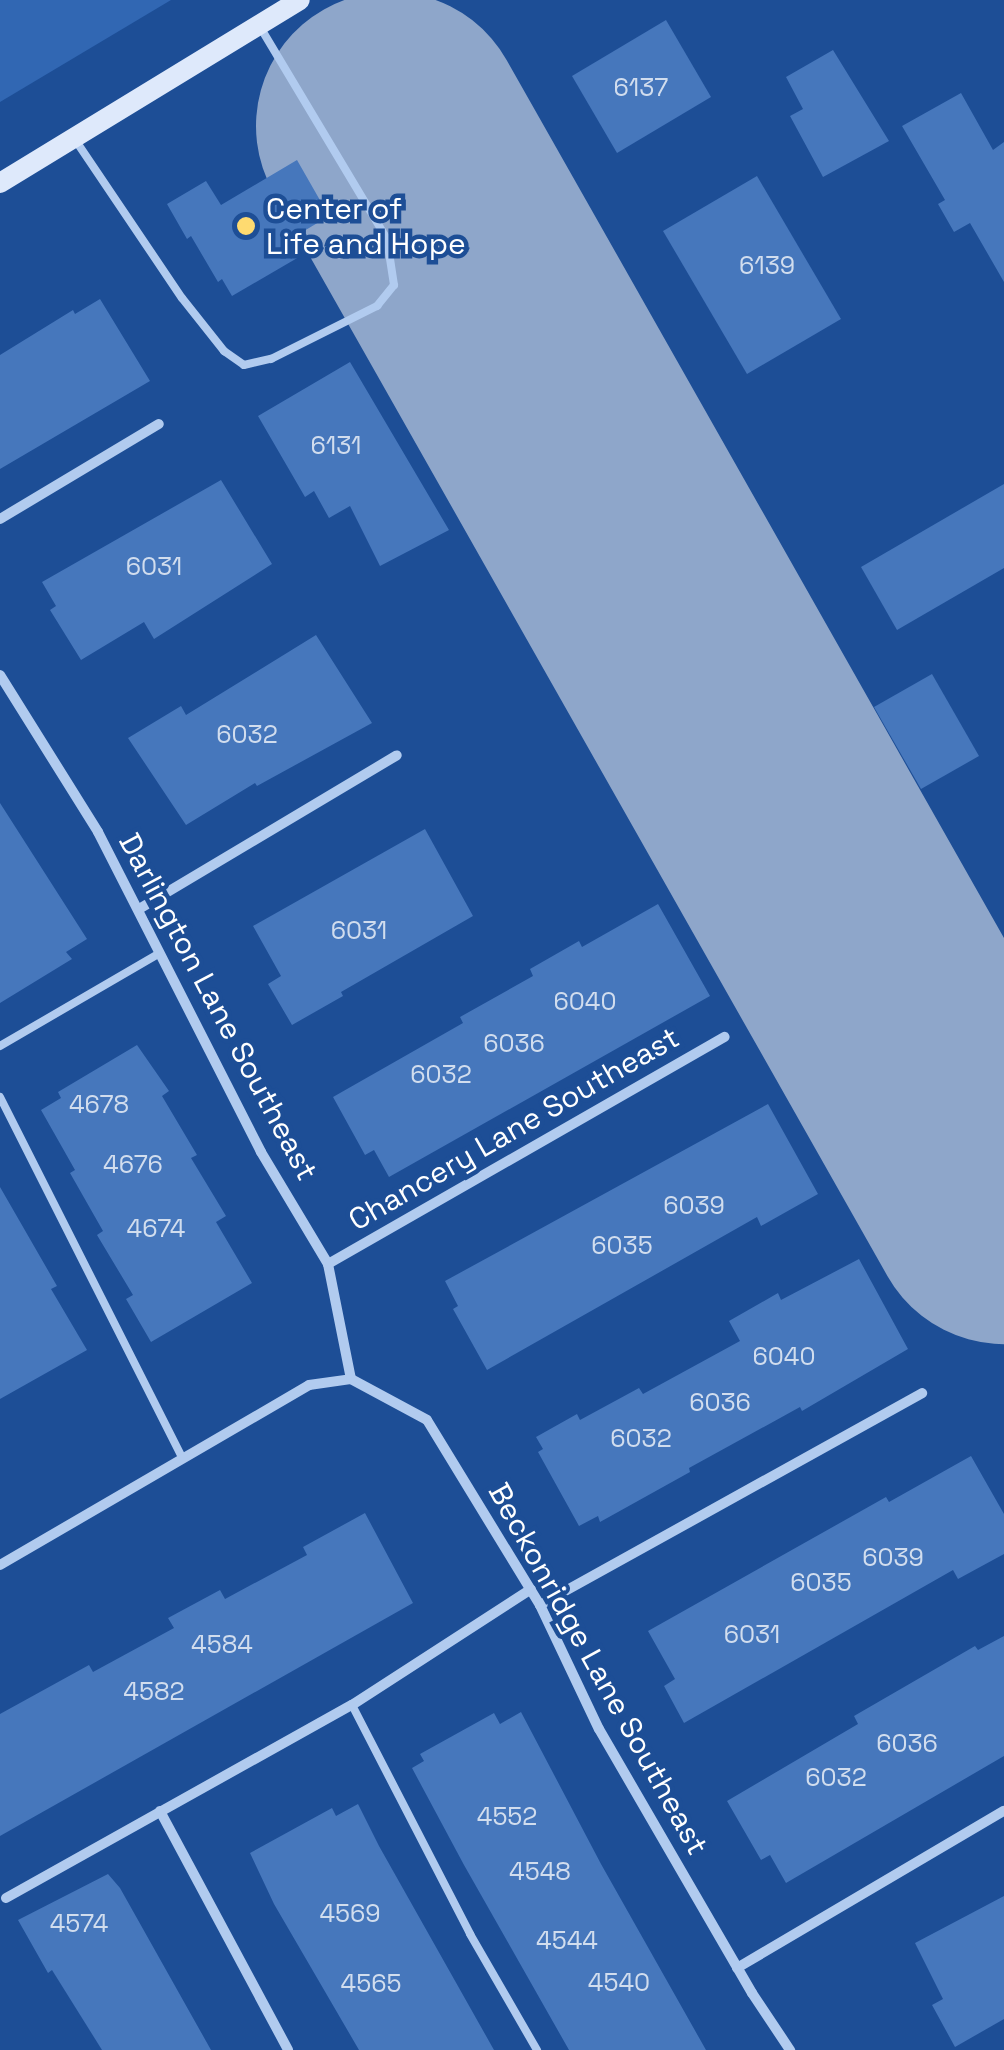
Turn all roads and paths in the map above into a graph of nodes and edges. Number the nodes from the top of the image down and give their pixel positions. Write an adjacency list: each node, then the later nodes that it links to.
1 (300, 0): 2 (main road)
2 (258, 24): 3 (main road); 3 (lane)
3 (73, 138): 4 (main road)
4 (0, 182)
5 (159, 424): 6 (street)
6 (0, 520)
7 (0, 675): 9 (street, Darlington Lane Southeast)
8 (397, 756): 9 (street)
9 (139, 908): 10 (street, Darlington Lane Southeast)
10 (162, 952): 12 (lane); 14 (street, Darlington Lane Southeast)
11 (724, 1037): 14 (street, Chancery Lane Southeast)
12 (0, 1046)
13 (0, 1097): 17 (lane)
14 (328, 1264): 15 (street, Darlington Lane Southeast)
15 (351, 1379): 17 (street); 19 (street, Beckonridge Lane Southeast)
16 (922, 1393): 20 (street)
17 (180, 1456): 18 (street)
18 (0, 1565)
19 (531, 1589): 20 (street, Beckonridge Lane Southeast); 21 (street)
20 (540, 1605): 25 (street, Beckonridge Lane Southeast)
21 (352, 1705): 22 (street); 27 (lane)
22 (160, 1811): 24 (street); 26 (street)
23 (1004, 1811): 25 (street)
24 (6, 1898)
25 (737, 1968): 28 (street, Beckonridge Lane Southeast)
26 (288, 2050)
27 (537, 2050)
28 (790, 2050)

